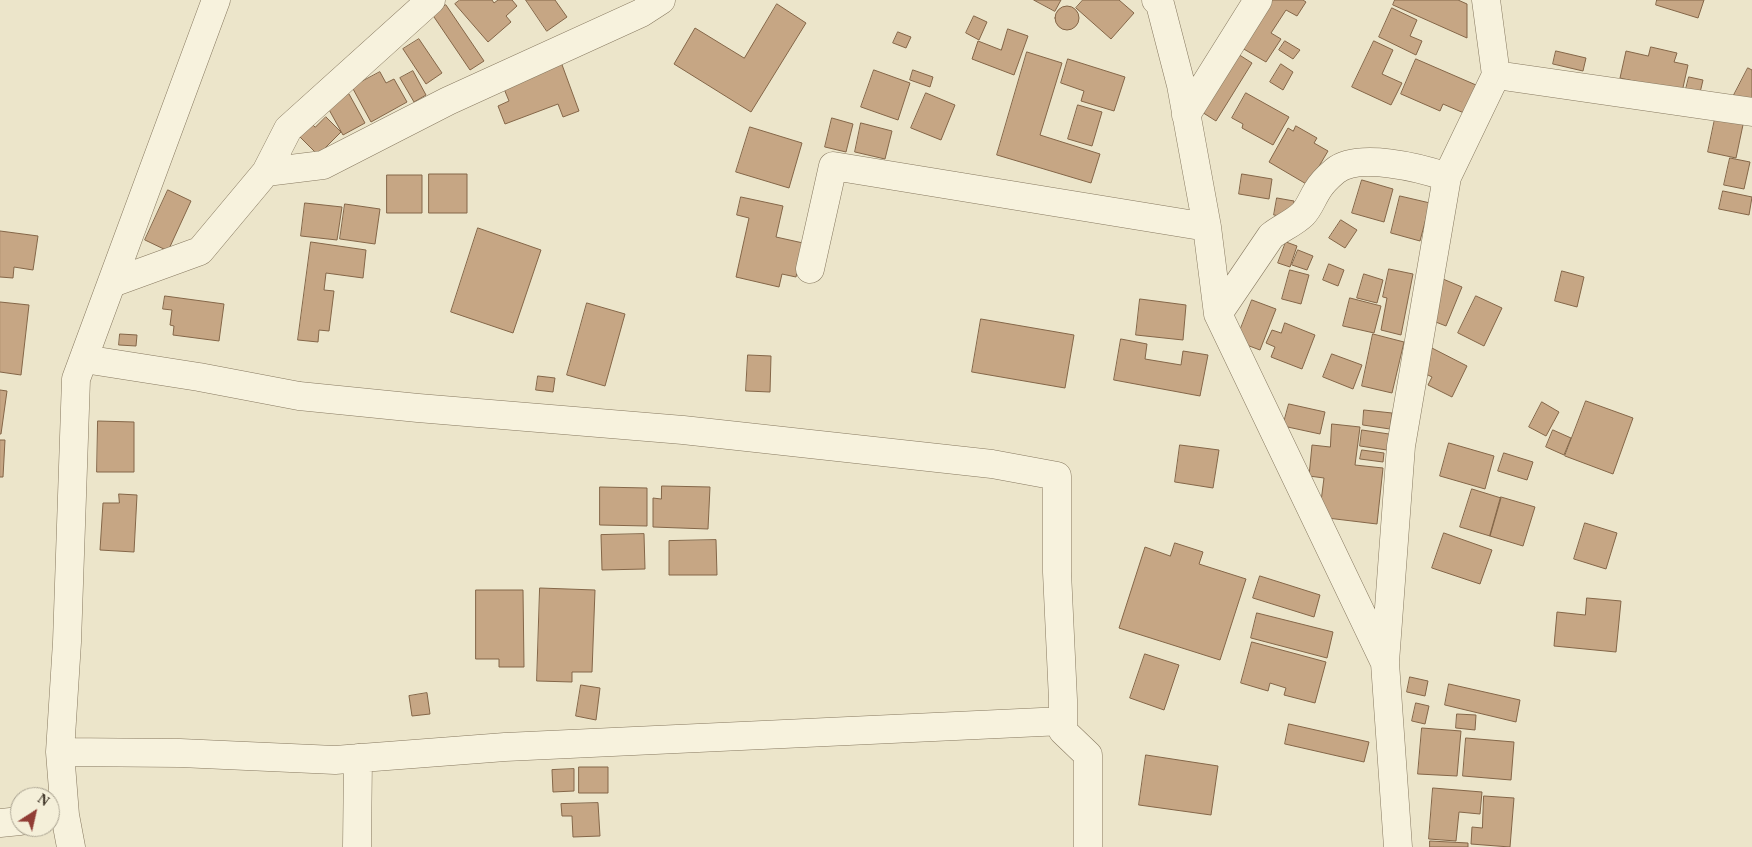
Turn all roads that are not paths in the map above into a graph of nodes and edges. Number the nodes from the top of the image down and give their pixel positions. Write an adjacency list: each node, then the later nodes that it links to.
1 (216, 0): 14 (street)
2 (431, 0): 10 (street)
3 (661, 0): 10 (street)
4 (1156, 0): 9 (street)
5 (1258, 0): 9 (street)
6 (1486, 0): 7 (street)
7 (1496, 75): 8 (street); 11 (street)
8 (1752, 112)
9 (1186, 115): 12 (street)
10 (266, 172): 14 (street)
11 (1447, 177): 15 (street); 17 (street)
12 (1207, 227): 13 (street); 15 (street)
13 (810, 269)
14 (112, 283): 16 (street)
15 (1218, 314): 17 (street)
16 (84, 359): 18 (street); 19 (street)
17 (1385, 663): 26 (street)
18 (1063, 721): 20 (street); 25 (street)
19 (60, 752): 20 (street); 21 (street)
20 (358, 758): 24 (street)
21 (58, 787)
22 (60, 823): 23 (street)
23 (71, 847)
24 (356, 847)
25 (1088, 847)
26 (1398, 847)

